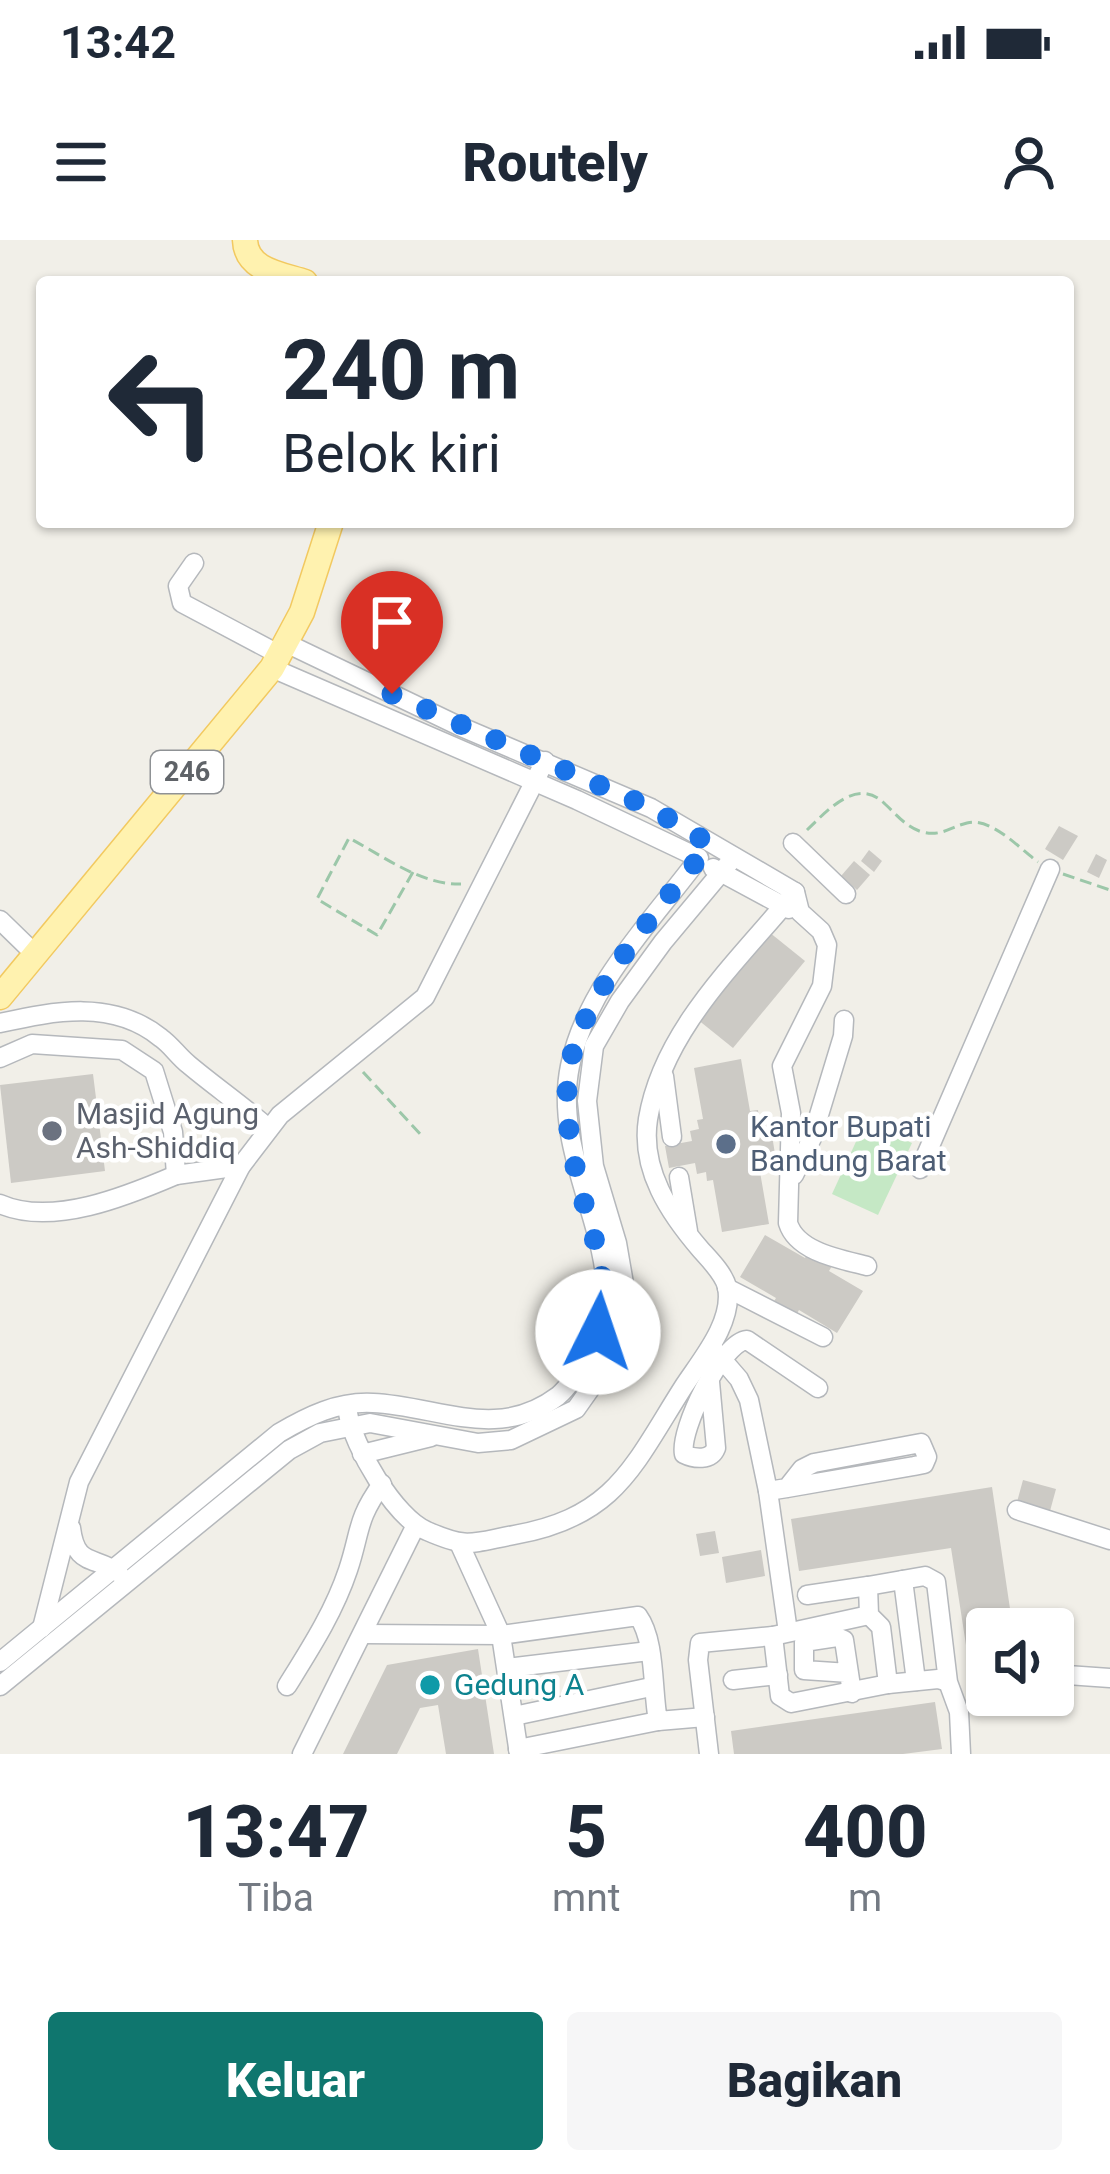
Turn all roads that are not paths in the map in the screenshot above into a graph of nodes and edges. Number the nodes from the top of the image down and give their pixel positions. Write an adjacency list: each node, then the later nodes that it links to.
1 (245, 240): 2 (main road)
2 (289, 276)
3 (329, 528): 5 (main road, 246)
4 (194, 563): 5 (street)
5 (280, 656): 6 (street); 7 (street); 15 (main road, 246)
6 (545, 761): 7 (street); 9 (street)
7 (534, 782): 9 (street); 23 (street)
8 (794, 843): 12 (street)
9 (704, 851): 10 (street); 38 (street)
10 (727, 864): 13 (street); 39 (street)
11 (1050, 869): 26 (street)
12 (846, 894)
13 (792, 904): 21 (street); 29 (street)
14 (0, 920): 15 (street)
15 (36, 955): 16 (main road, 246)
16 (0, 997)
17 (844, 1020): 29 (street)
18 (0, 1023): 20 (street)
19 (0, 1058): 22 (street)
20 (189, 1065): 22 (street); 23 (street)
21 (664, 1070): 24 (street); 31 (street)
22 (154, 1071): 27 (street)
23 (268, 1128): 25 (street)
24 (672, 1137)
25 (241, 1166): 27 (street); 44 (street)
26 (920, 1169)
27 (176, 1175): 30 (street)
28 (680, 1177): 31 (street)
29 (789, 1185): 32 (street)
30 (0, 1204)
31 (689, 1236): 33 (street)
32 (867, 1266)
33 (728, 1288): 34 (street); 35 (street)
34 (823, 1337)
35 (716, 1352): 36 (street); 37 (street); 42 (street); 47 (street)
36 (710, 1382)
37 (818, 1388)
38 (348, 1414): 39 (street); 40 (street); 48 (street); 50 (street)
39 (434, 1435): 40 (street)
40 (362, 1454): 41 (street)
41 (382, 1484): 45 (street); 69 (street)
42 (778, 1489): 42 (street); 56 (street)
43 (1017, 1510): 46 (street)
44 (69, 1517): 48 (street); 54 (street)
45 (415, 1527): 47 (street); 55 (street)
46 (1110, 1540)
47 (460, 1545): 57 (street)
48 (115, 1569): 50 (street); 54 (street)
49 (903, 1580): 51 (street); 65 (street); 66 (street)
50 (129, 1584): 68 (street)
51 (868, 1586): 52 (street); 53 (street)
52 (807, 1595)
53 (869, 1616): 56 (street); 67 (street)
54 (42, 1628): 59 (street)
55 (364, 1634): 57 (street); 75 (street)
56 (780, 1634): 61 (street); 72 (street)
57 (501, 1635): 58 (street); 60 (street)
58 (649, 1651): 60 (street); 70 (street)
59 (0, 1662)
60 (507, 1668): 71 (street)
61 (778, 1675): 64 (street); 67 (street)
62 (1074, 1675): 63 (street)
63 (1110, 1678)
64 (733, 1680)
65 (916, 1681): 66 (street); 67 (street)
66 (948, 1682): 77 (street)
67 (888, 1684)
68 (0, 1686)
69 (287, 1686)
70 (651, 1687): 71 (street); 73 (street)
71 (514, 1716): 74 (street)
72 (705, 1717): 73 (street); 76 (street)
73 (658, 1721): 74 (street)
74 (519, 1751)
75 (302, 1754)
76 (710, 1754)
77 (961, 1754)

